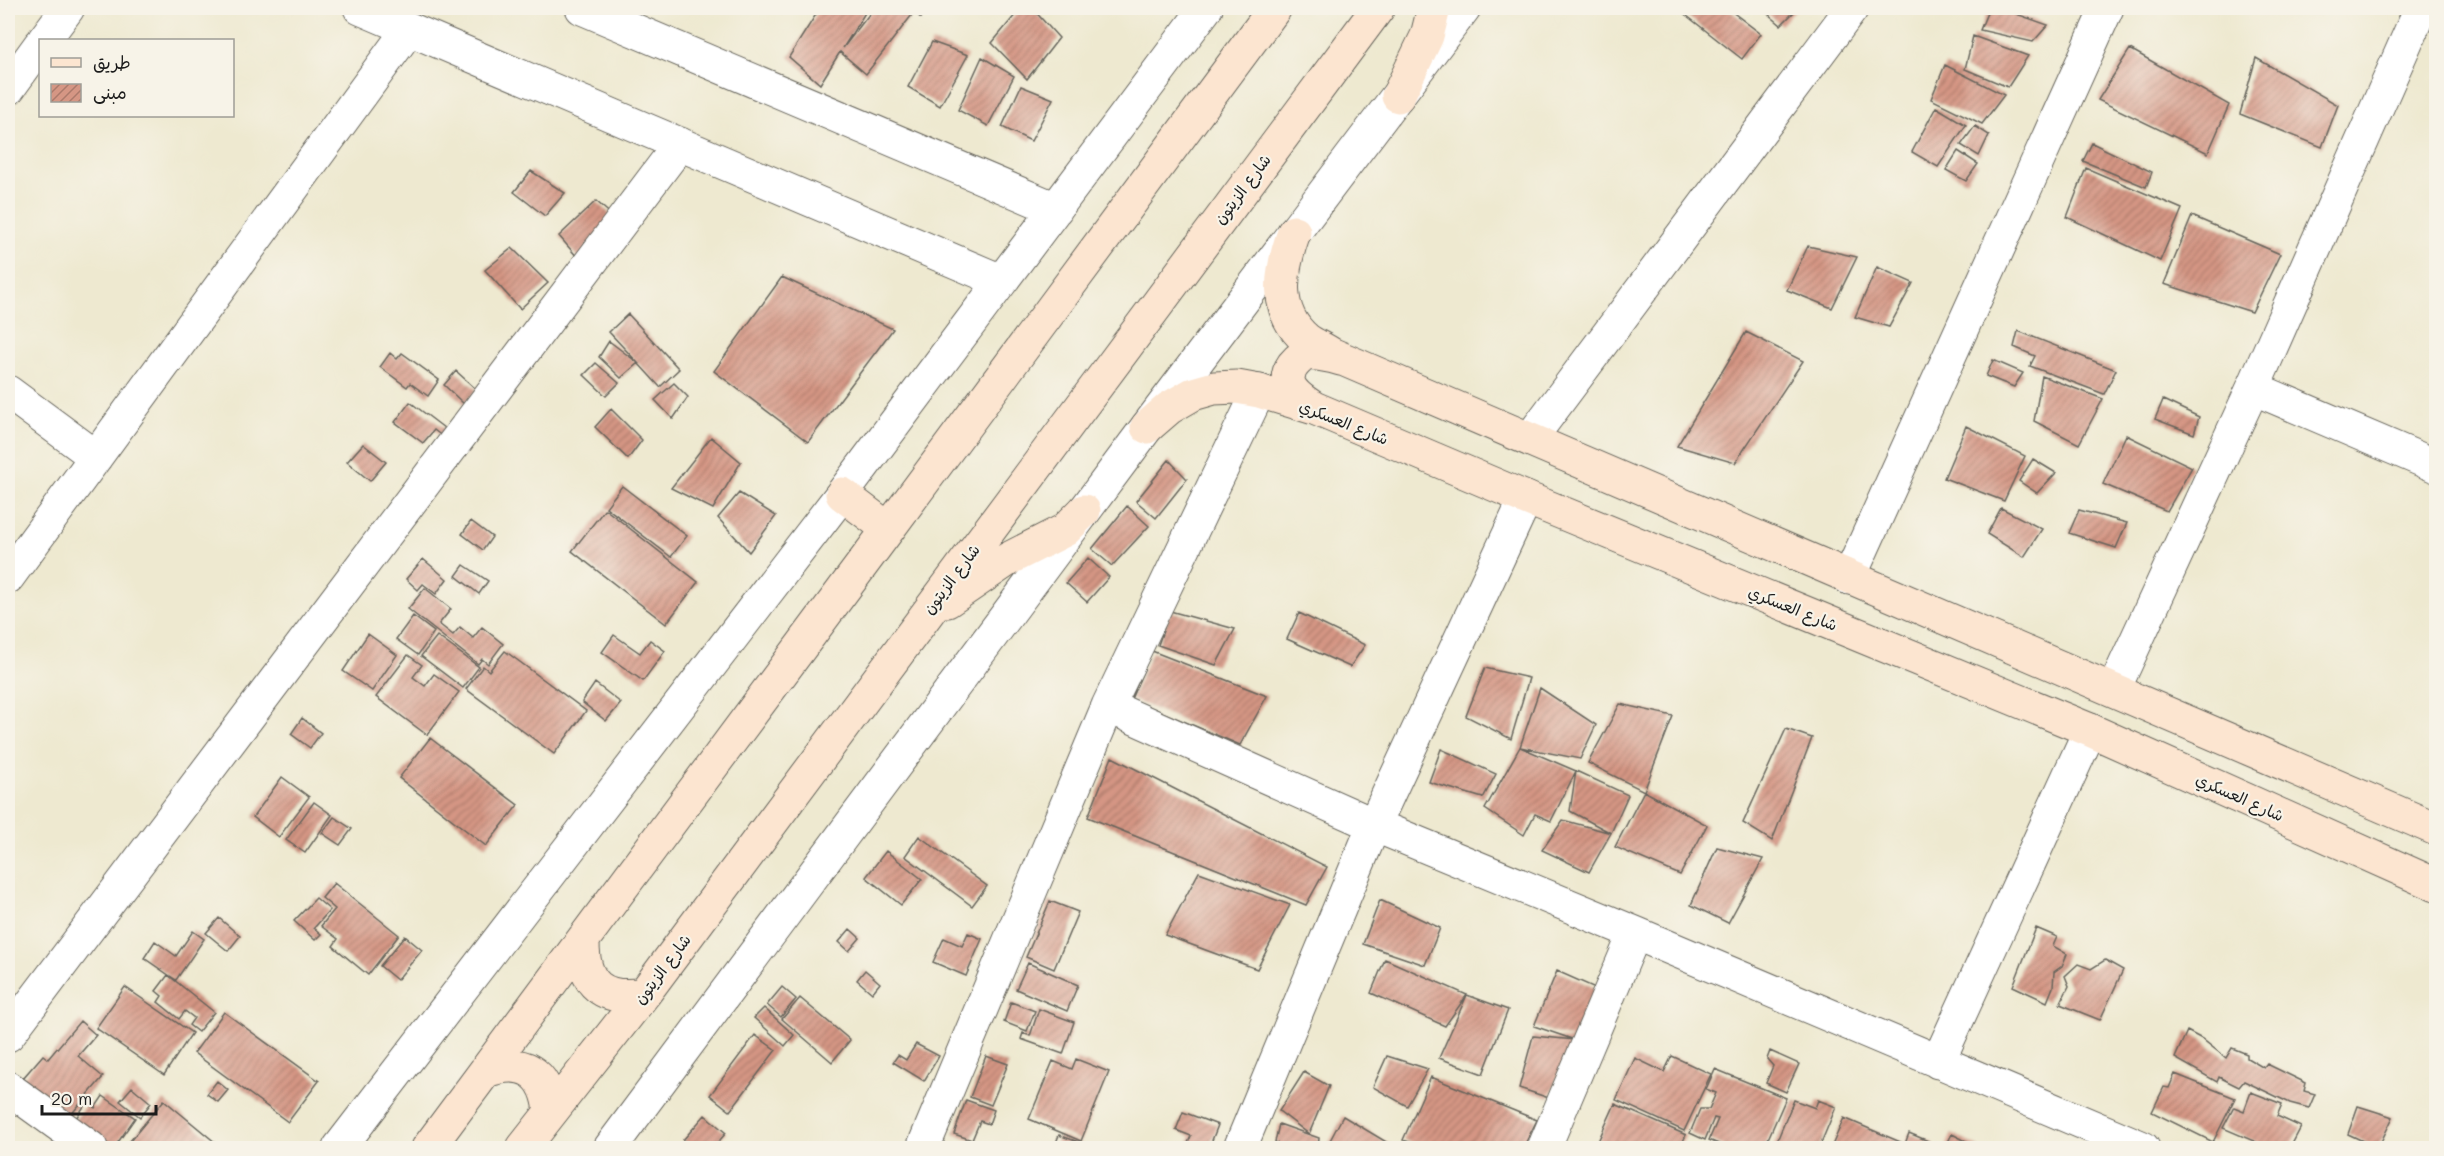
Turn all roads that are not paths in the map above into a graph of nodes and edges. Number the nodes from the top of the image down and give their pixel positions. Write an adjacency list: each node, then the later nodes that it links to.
1 (68, 8): 13 (street)
2 (360, 8): 12 (street)
3 (582, 8): 18 (street)
4 (1206, 8): 18 (street)
5 (1275, 8): 33 (main road)
6 (1378, 8): 36 (main road, شارع الزيتون)
7 (1434, 8): 16 (main road)
8 (1464, 8): 16 (street)
9 (1852, 8): 27 (street)
10 (2107, 8): 35 (street)
11 (2421, 8): 22 (street)
12 (409, 29): 17 (street); 28 (street)
13 (45, 39)
14 (39, 46): 15 (street)
15 (8, 89)
16 (1398, 96): 19 (street)
17 (680, 144): 20 (street); 46 (street)
18 (1056, 209): 20 (street)
19 (1294, 232): 21 (main road); 26 (street)
20 (1001, 281): 30 (street)
21 (1345, 360): 25 (main road); 27 (main road)
22 (2253, 388): 29 (street); 37 (street)
23 (1259, 391): 25 (main road, شارع العسكري); 26 (main road, شارع العسكري); 38 (street)
24 (8, 392): 28 (street)
25 (1314, 408): 31 (main road, شارع العسكري)
26 (1147, 426): 32 (street)
27 (1530, 439): 35 (main road)
28 (96, 457): 34 (street)
29 (2436, 466)
30 (842, 494): 33 (main road); 52 (street)
31 (1526, 498): 39 (main road, شارع العسكري); 40 (street)
32 (1084, 511): 36 (main road); 55 (street)
33 (887, 528): 44 (main road)
34 (8, 577)
35 (1850, 578): 37 (main road)
36 (908, 636): 45 (main road, شارع الزيتون)
37 (2114, 690): 41 (main road)
38 (1108, 706): 40 (street); 56 (street)
39 (2090, 730): 42 (main road, شارع العسكري); 47 (street)
40 (1374, 825): 43 (street); 57 (street)
41 (2436, 829)
42 (2436, 885)
43 (1635, 933): 47 (street); 58 (street)
44 (583, 943): 45 (main road); 48 (main road)
45 (644, 994): 50 (main road, شارع الزيتون)
46 (8, 1035)
47 (1938, 1062): 59 (street)
48 (486, 1071): 50 (main road); 53 (main road)
49 (8, 1088): 51 (street)
50 (551, 1111): 54 (main road, شارع الزيتون)
51 (91, 1149)
52 (339, 1149)
53 (428, 1149)
54 (523, 1149)
55 (610, 1149)
56 (923, 1149)
57 (1240, 1149)
58 (1544, 1149)
59 (2143, 1149)

